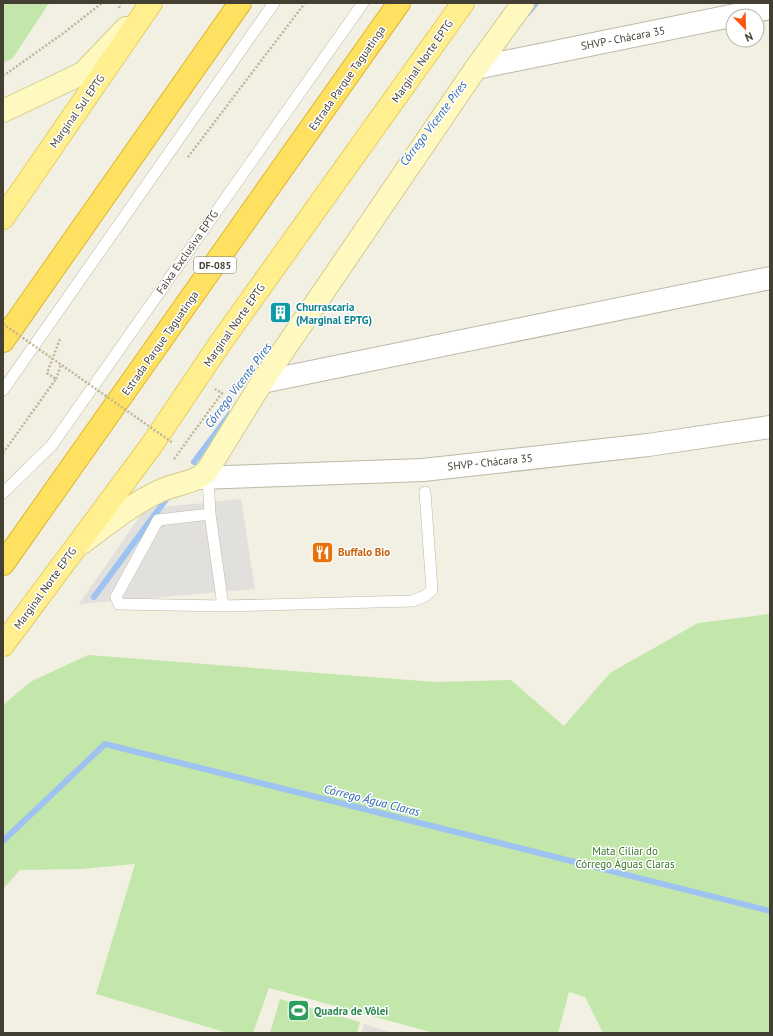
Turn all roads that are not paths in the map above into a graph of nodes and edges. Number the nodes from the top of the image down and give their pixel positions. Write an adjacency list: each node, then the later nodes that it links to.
1 (151, 3): 10 (street); 11 (main road, Marginal Sul EPTG)
2 (240, 3): 13 (highway)
3 (274, 3): 15 (lane)
4 (362, 3): 19 (lane, Faixa Exclusiva EPTG)
5 (399, 3): 21 (highway, Estrada Parque Taguatinga / DF-085)
6 (463, 3): 22 (main road, Marginal Norte EPTG)
7 (522, 3): 9 (street)
8 (770, 8): 9 (street, SHVP - Chácara 35)
9 (476, 68): 14 (street)
10 (3, 111)
11 (3, 218)
12 (770, 278): 14 (street)
13 (3, 341)
14 (262, 382): 17 (street)
15 (3, 390)
16 (770, 427): 17 (street, SHVP - Chácara 35)
17 (205, 476): 20 (lane); 22 (street, SHVP - Chácara 35)
18 (425, 492): 25 (lane)
19 (3, 493)
20 (210, 514): 25 (lane); 25 (lane)
21 (30, 527): 23 (highway, Estrada Parque Taguatinga / DF-085); 24 (highway)
22 (71, 551): 26 (main road, Marginal Norte EPTG)
23 (3, 564)
24 (3, 577)
25 (223, 606)
26 (3, 645)

